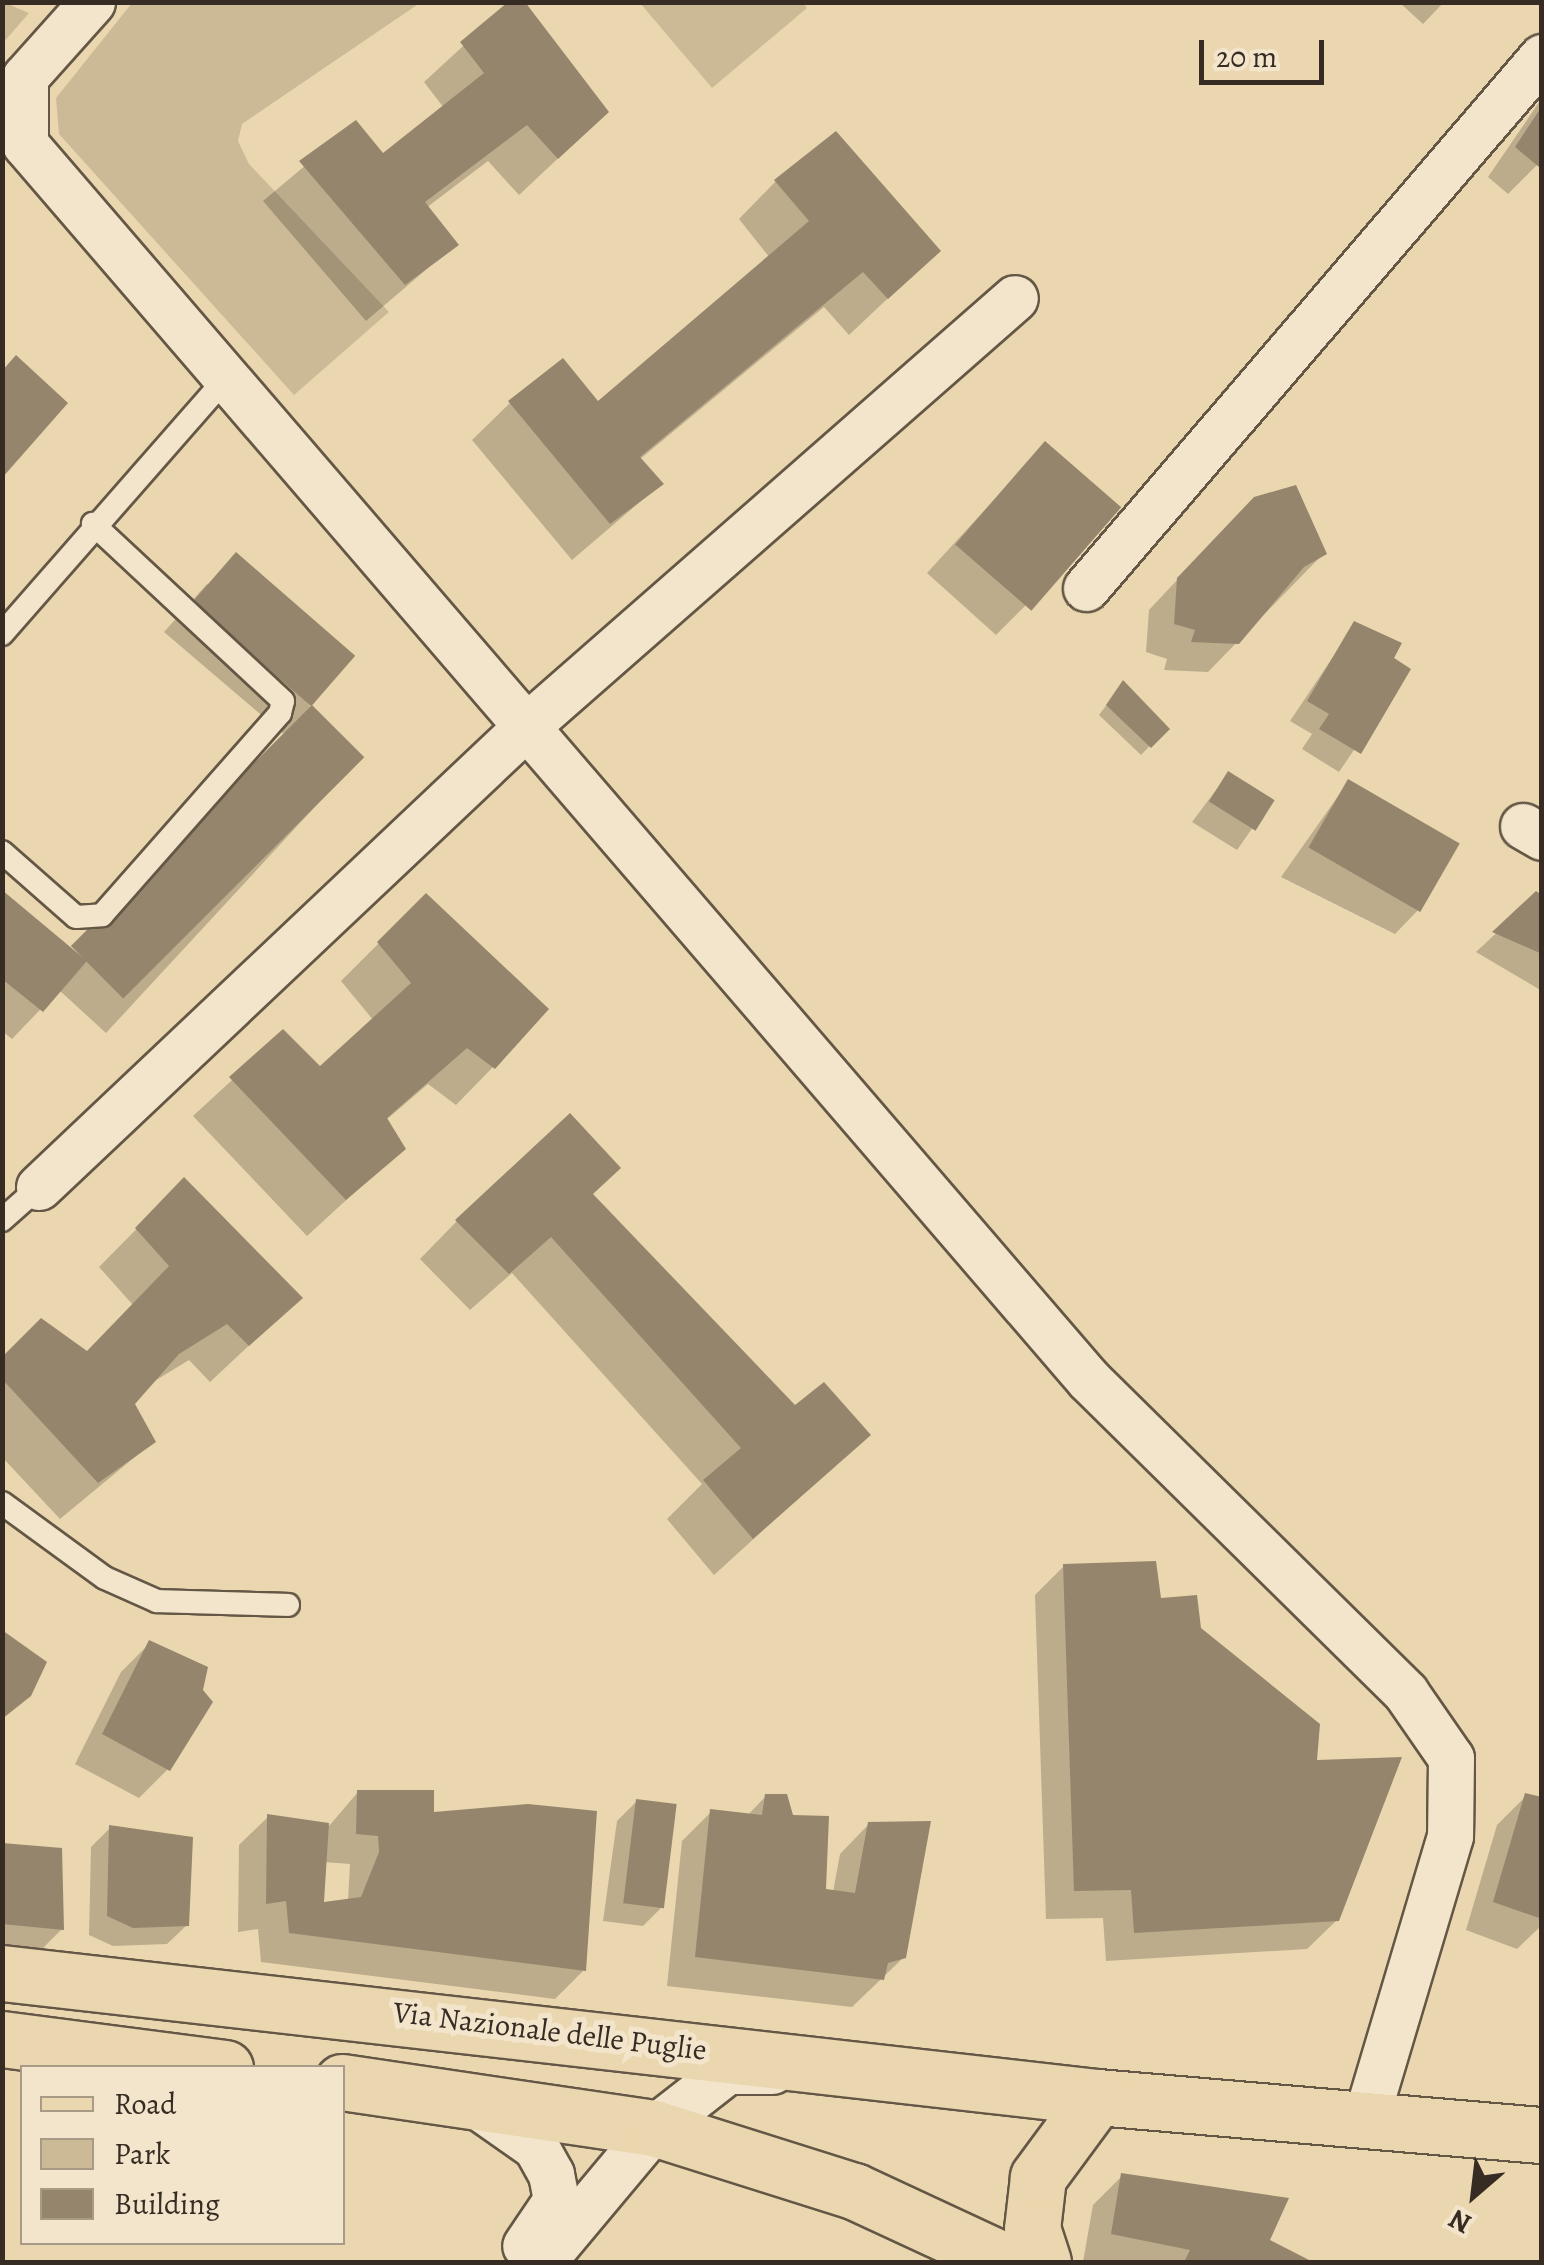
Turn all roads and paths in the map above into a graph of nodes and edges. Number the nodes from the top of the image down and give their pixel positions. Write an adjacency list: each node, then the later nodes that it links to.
1 (92, 2): 4 (street)
2 (1542, 58): 6 (street)
3 (1015, 298): 8 (street)
4 (228, 376): 5 (lane); 8 (street)
5 (93, 524): 7 (lane); 9 (lane)
6 (1086, 588)
7 (2, 634)
8 (529, 724): 10 (street); 21 (street)
9 (2, 852)
10 (39, 1187): 11 (lane)
11 (2, 1220)
12 (2, 1503): 13 (lane)
13 (288, 1605)
14 (2, 1973): 17 (main road, Via Nazionale delle Puglie)
15 (2, 2039): 16 (main road)
16 (202, 2065)
17 (874, 2068): 20 (main road, Via Nazionale delle Puglie); 22 (street)
18 (345, 2082): 19 (main road)
19 (466, 2098): 22 (main road); 24 (street)
20 (1096, 2098): 21 (main road, Via Nazionale delle Puglie); 27 (main road)
21 (1367, 2114): 23 (main road, Via Nazionale delle Puglie)
22 (654, 2128): 25 (street); 26 (main road)
23 (1542, 2135)
24 (514, 2262)
25 (542, 2262)
26 (1007, 2262)
27 (1043, 2262)

